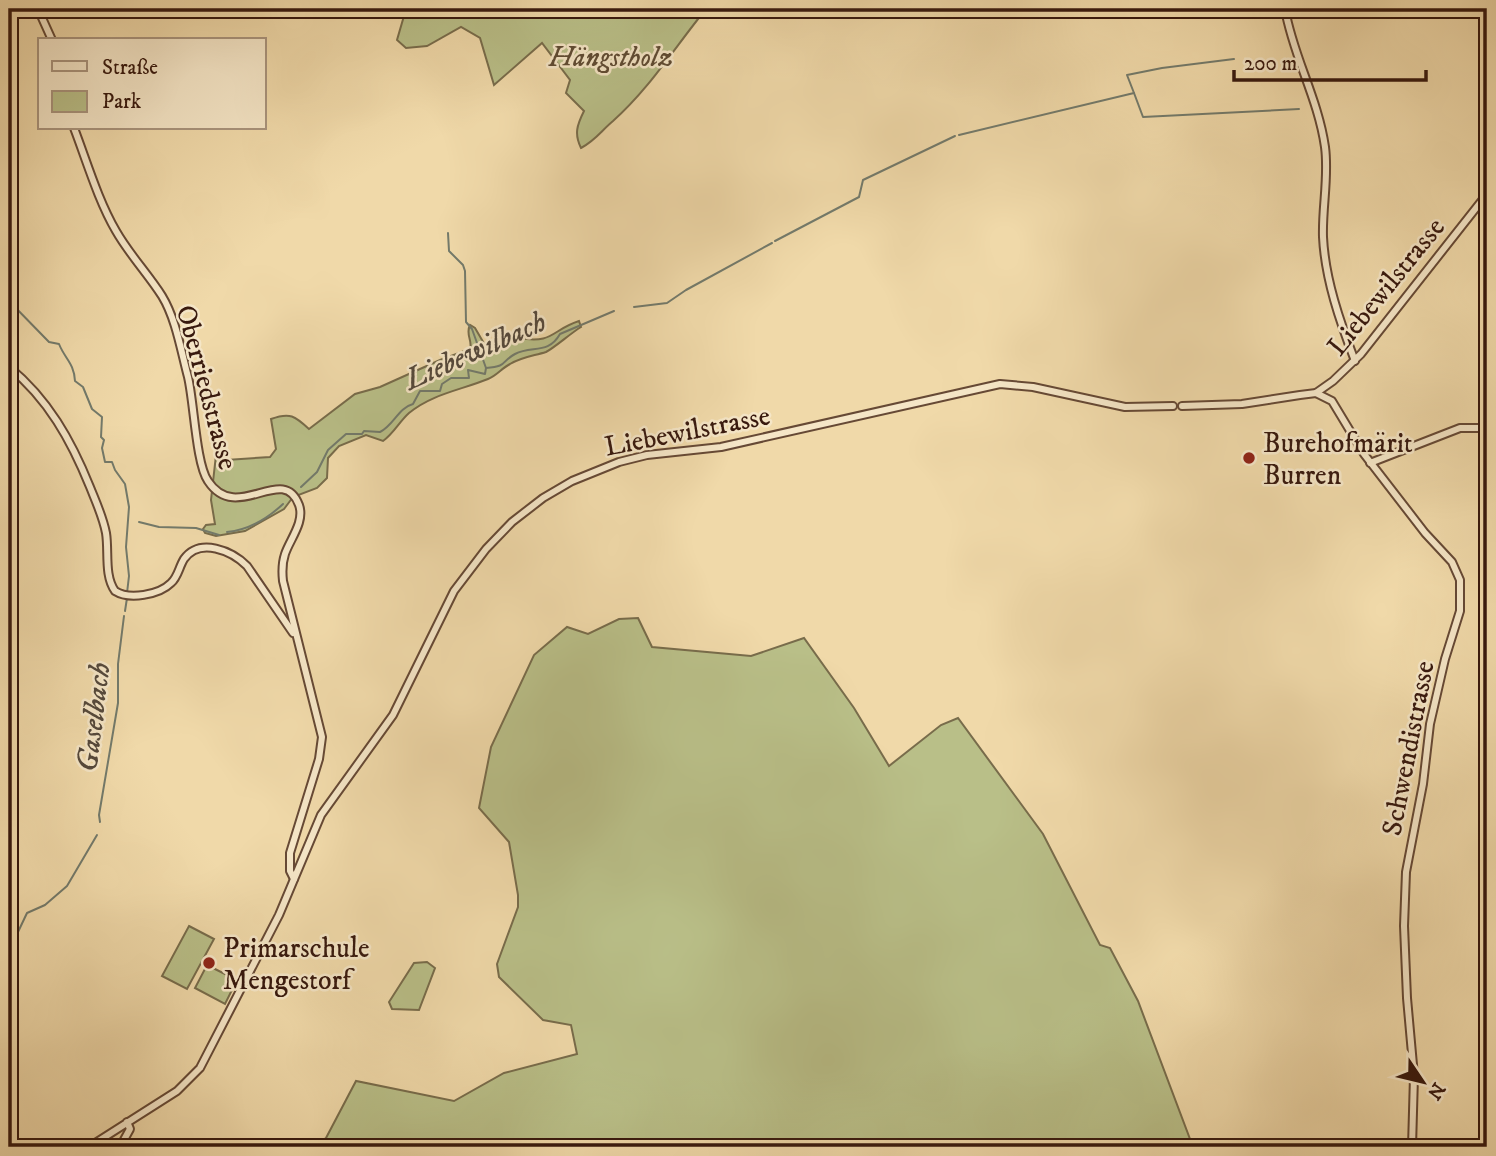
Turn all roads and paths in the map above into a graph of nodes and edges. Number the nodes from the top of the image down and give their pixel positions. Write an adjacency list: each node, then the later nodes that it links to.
1 (38, 9): 3 (street)
2 (1285, 9): 6 (street)
3 (51, 38)
4 (75, 130): 15 (street, Oberriedstrasse)
5 (1487, 194): 6 (street, Liebewilstrasse)
6 (1355, 361): 8 (street, Liebewilstrasse)
7 (9, 367): 15 (street)
8 (1333, 381): 9 (street, Liebewilstrasse); 10 (street)
9 (1316, 393): 10 (street); 12 (street, Liebewilstrasse)
10 (1332, 401): 14 (street, Schwendistrasse)
11 (1173, 406): 16 (street, Liebewilstrasse)
12 (1182, 406)
13 (1487, 428): 14 (street)
14 (1370, 463): 20 (street, Schwendistrasse)
15 (297, 637): 16 (street, Oberriedstrasse)
16 (294, 879): 17 (street, Liebewilstrasse)
17 (127, 1122): 18 (street, Liebewilstrasse); 19 (street)
18 (89, 1147)
19 (120, 1147)
20 (1412, 1147)

